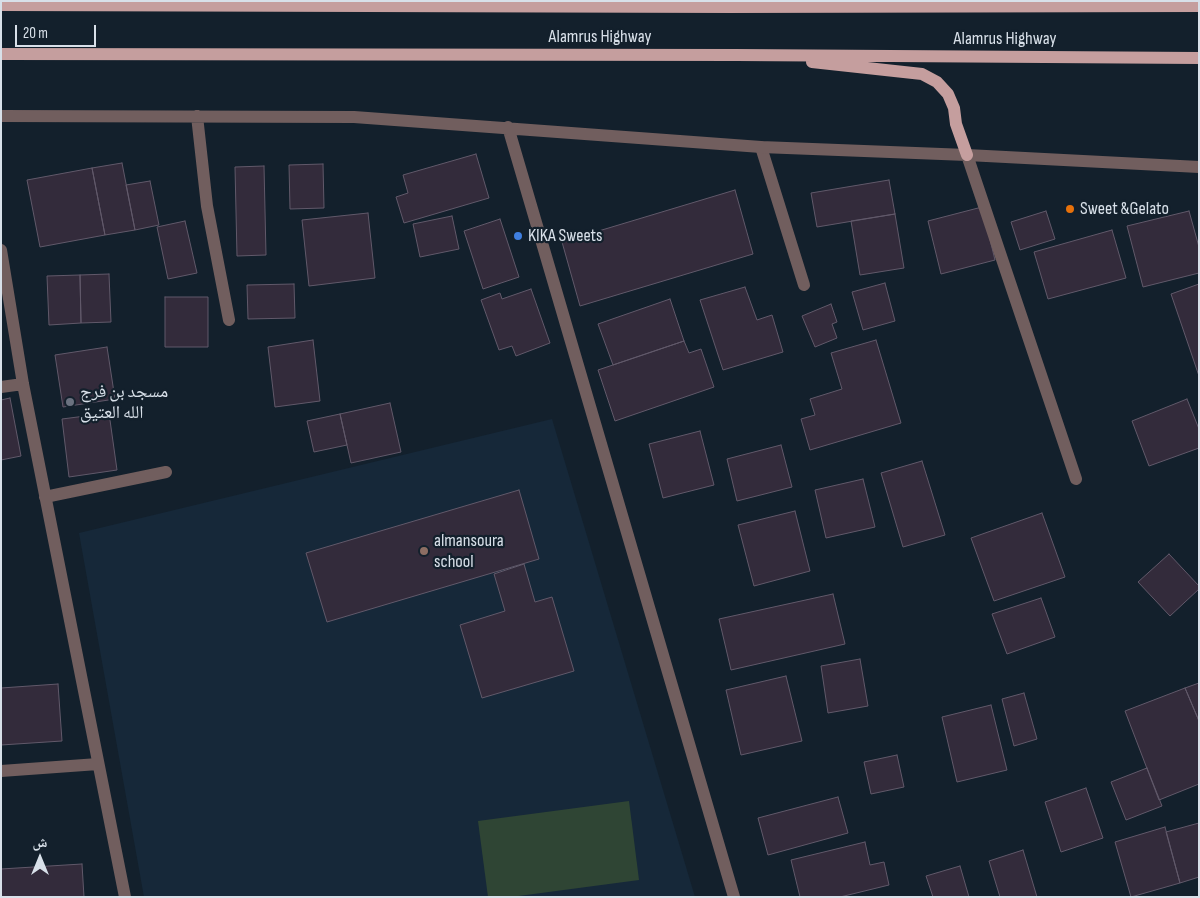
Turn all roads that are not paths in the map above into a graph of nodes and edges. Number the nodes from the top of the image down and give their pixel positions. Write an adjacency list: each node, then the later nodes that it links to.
1 (754, 1): 4 (main road)
2 (1, 5): 4 (main road, Alamrus Highway)
3 (1199, 6): 4 (main road, Alamrus Highway)
4 (730, 7)
5 (1, 54): 6 (main road, Alamrus Highway)
6 (737, 55): 7 (main road, Alamrus Highway); 12 (main road)
7 (1199, 58)
8 (1, 116): 9 (street)
9 (197, 116): 10 (street); 16 (street)
10 (508, 127): 11 (street); 25 (street)
11 (761, 147): 12 (street); 15 (street)
12 (966, 155): 13 (street); 20 (street)
13 (1198, 168)
14 (1, 250): 17 (street)
15 (804, 285)
16 (229, 320)
17 (23, 384): 18 (street); 21 (street)
18 (1, 387)
19 (166, 472): 21 (street)
20 (1076, 479)
21 (45, 497): 22 (street)
22 (98, 764): 23 (street); 24 (street)
23 (1, 771)
24 (125, 897)
25 (734, 897)

